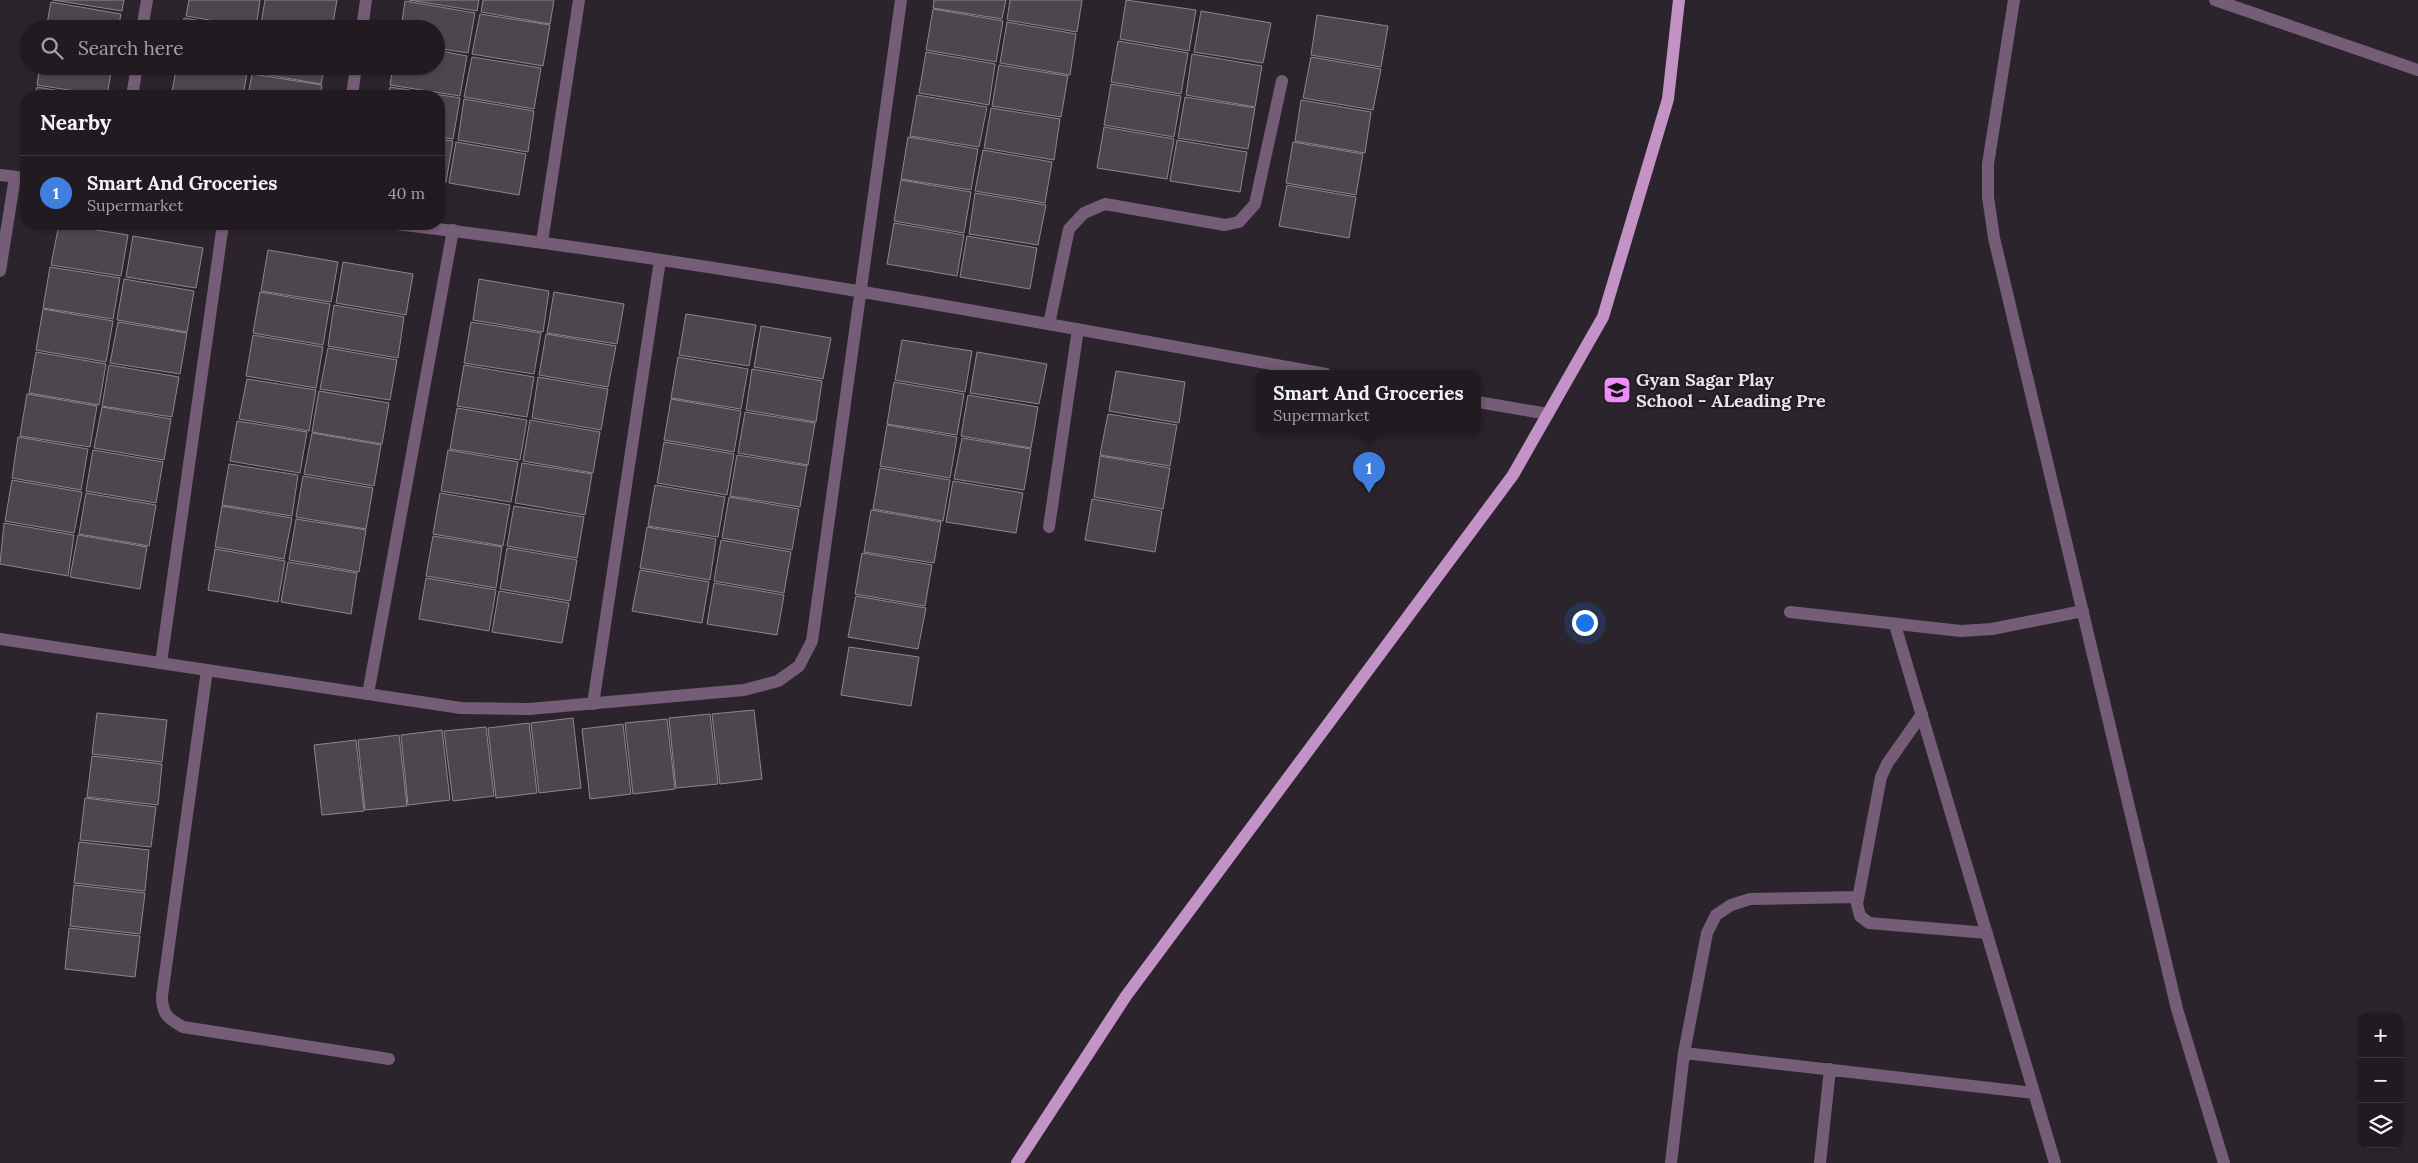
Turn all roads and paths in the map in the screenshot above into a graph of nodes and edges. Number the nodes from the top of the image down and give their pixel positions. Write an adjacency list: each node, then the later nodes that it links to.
1 (146, 0): 8 (street)
2 (366, 0): 9 (street)
3 (579, 0): 22 (street)
4 (901, 0): 25 (street)
5 (1679, 0): 30 (main road)
6 (2014, 0): 32 (street)
7 (2215, 0): 10 (street)
8 (143, 20)
9 (363, 20)
10 (2418, 70)
11 (135, 75): 14 (street)
12 (355, 75): 15 (street)
13 (1282, 80): 26 (street)
14 (133, 90)
15 (353, 90)
16 (0, 175): 17 (street)
17 (20, 178)
18 (20, 182): 24 (street)
19 (445, 229): 21 (street)
20 (222, 230): 36 (street)
21 (453, 230): 22 (street); 38 (street)
22 (542, 242): 23 (street)
23 (660, 260): 25 (street); 39 (street)
24 (0, 271)
25 (861, 290): 26 (street); 39 (street)
26 (1049, 324): 27 (street)
27 (1078, 329): 28 (street); 31 (street)
28 (1304, 370)
29 (1481, 403): 30 (street)
30 (1548, 414): 47 (main road)
31 (1049, 527)
32 (2082, 611): 34 (street); 51 (street)
33 (1790, 612): 34 (street)
34 (1895, 625): 40 (street)
35 (0, 640): 36 (street)
36 (161, 664): 37 (street)
37 (207, 670): 38 (street); 44 (street)
38 (368, 694): 39 (street)
39 (593, 704)
40 (1922, 714): 41 (street); 42 (street)
41 (1858, 897): 42 (street); 43 (street)
42 (1987, 933): 46 (street)
43 (1684, 1054): 45 (street); 48 (street)
44 (389, 1059)
45 (1830, 1070): 46 (street); 49 (street)
46 (2034, 1093): 50 (street)
47 (1017, 1163)
48 (1671, 1163)
49 (1820, 1163)
50 (2055, 1163)
51 (2224, 1163)

